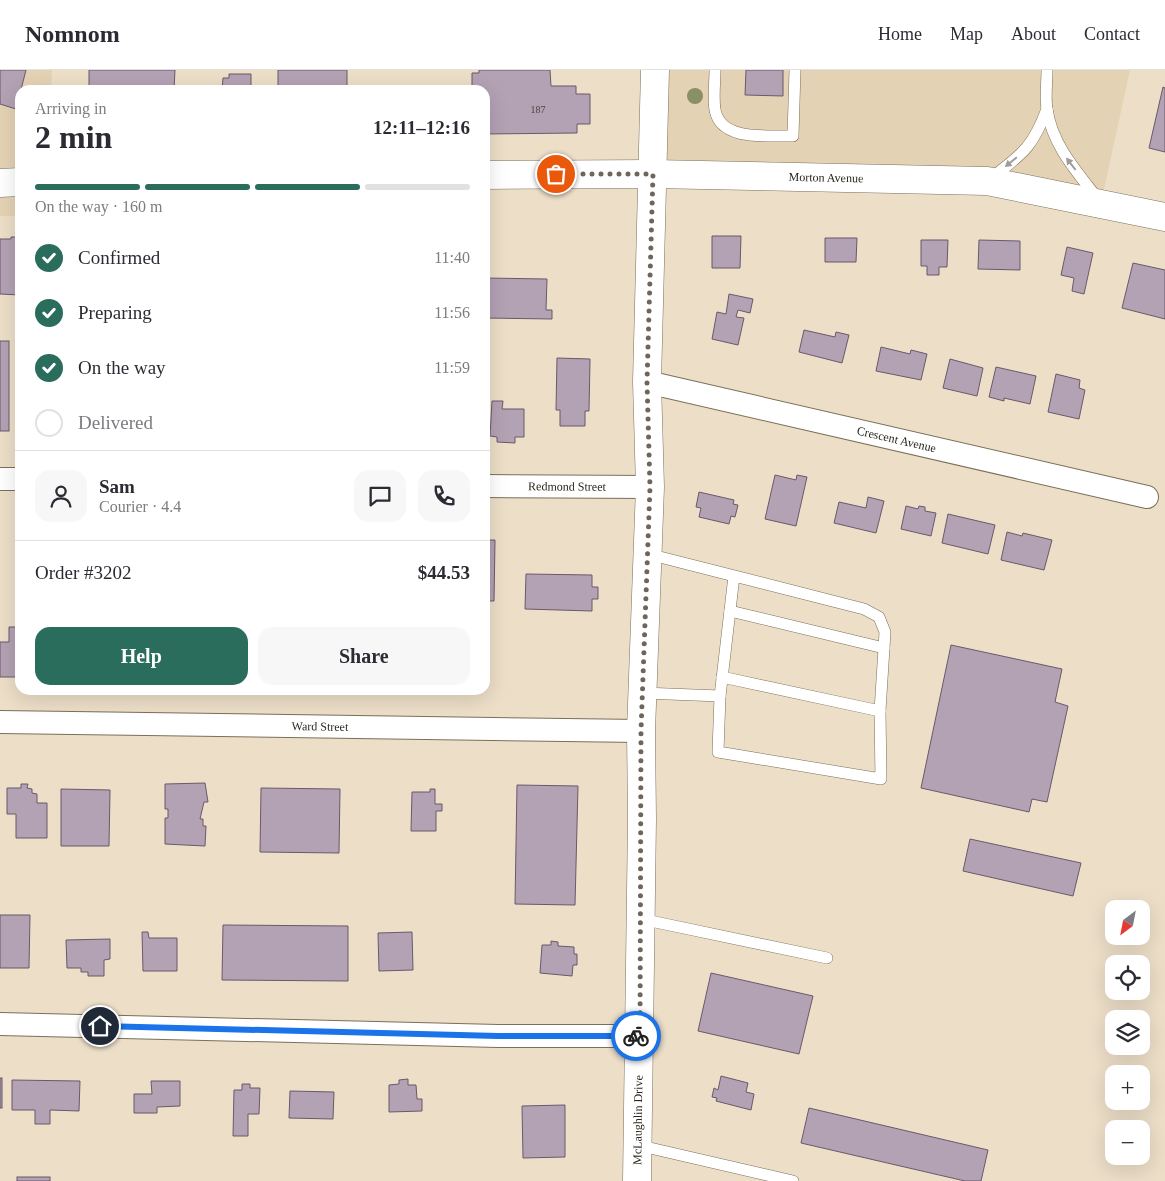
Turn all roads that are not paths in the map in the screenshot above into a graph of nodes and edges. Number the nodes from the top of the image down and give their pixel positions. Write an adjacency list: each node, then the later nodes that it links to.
1 (655, 70): 6 (main road, McLaughlin Drive)
2 (715, 70): 3 (lane)
3 (794, 70)
4 (1047, 70): 5 (lane)
5 (1047, 109): 8 (lane, one-way to 8); 11 (lane, one-way to 5)
6 (653, 174): 7 (main road, Morton Avenue); 8 (main road, Morton Avenue); 13 (main road, McLaughlin Drive)
7 (490, 175)
8 (987, 181): 11 (main road, Morton Avenue)
9 (0, 182): 10 (main road)
10 (15, 182)
11 (1101, 203): 12 (main road, Morton Avenue)
12 (1165, 217)
13 (647, 382): 17 (main road, McLaughlin Drive); 18 (street, Crescent Avenue)
14 (0, 479): 15 (street)
15 (15, 479)
16 (490, 486): 17 (street, Redmond Street)
17 (650, 487): 19 (main road, McLaughlin Drive)
18 (1147, 497)
19 (648, 554): 20 (lane); 24 (main road, McLaughlin Drive)
20 (734, 576): 21 (lane); 22 (lane)
21 (730, 611): 22 (lane); 23 (lane)
22 (884, 648): 26 (lane)
23 (722, 677): 25 (lane); 26 (lane)
24 (643, 693): 25 (lane); 28 (main road, McLaughlin Drive)
25 (720, 696): 26 (lane)
26 (880, 711)
27 (0, 722): 28 (street, Ward Street)
28 (641, 731): 29 (main road, McLaughlin Drive)
29 (641, 919): 30 (lane); 32 (main road, McLaughlin Drive)
30 (827, 958)
31 (0, 1024): 32 (street)
32 (640, 1036): 33 (main road, McLaughlin Drive)
33 (637, 1145): 34 (main road, McLaughlin Drive); 35 (lane)
34 (637, 1181)
35 (793, 1181)

